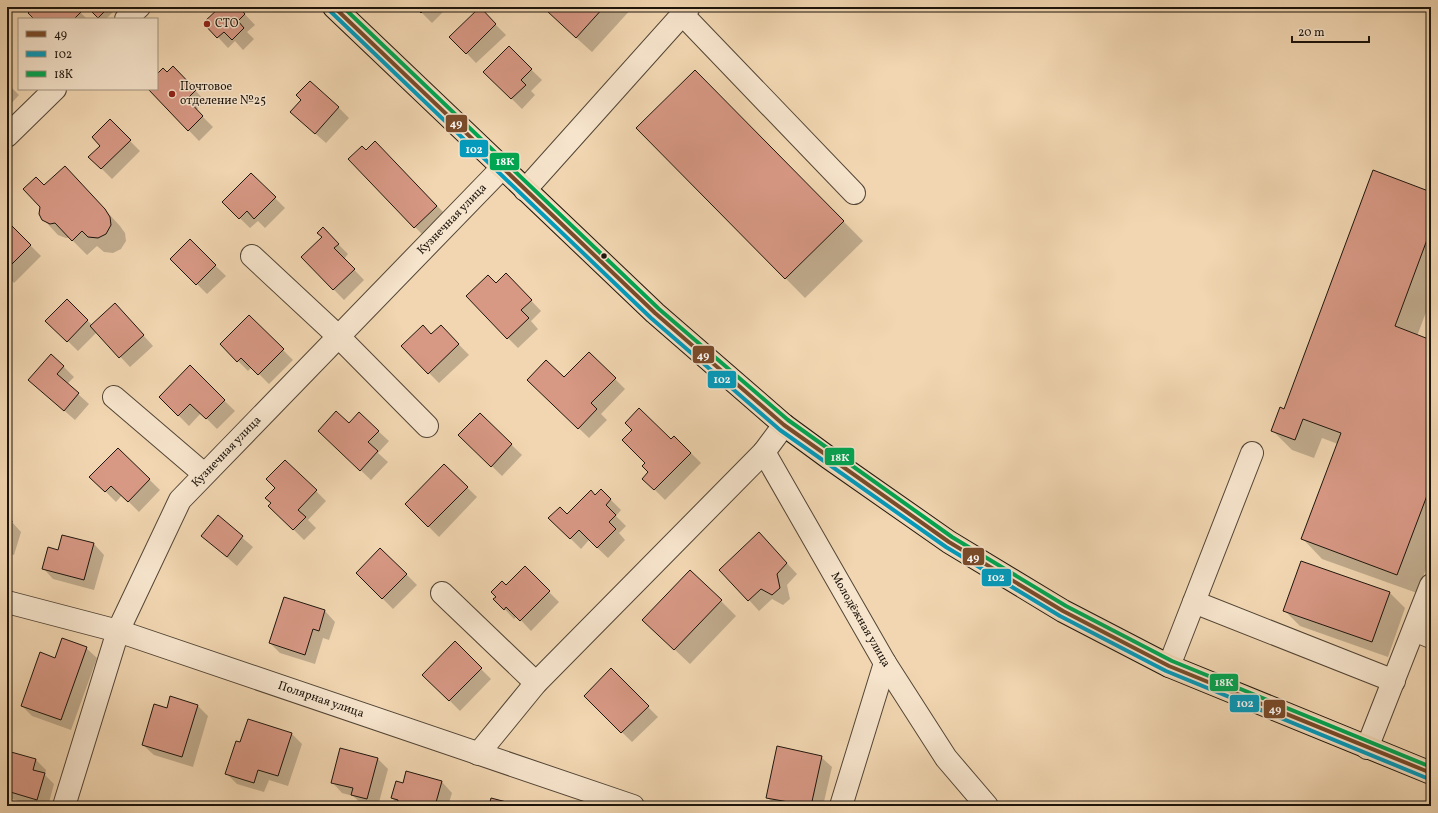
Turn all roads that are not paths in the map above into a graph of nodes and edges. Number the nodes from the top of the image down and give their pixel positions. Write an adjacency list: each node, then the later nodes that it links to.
1 (139, 7): 4 (street)
2 (334, 7): 7 (main road)
3 (686, 11): 8 (street); 9 (street)
4 (127, 18)
5 (54, 90): 6 (street)
6 (7, 136)
7 (502, 168): 8 (main road); 11 (street, Кузнечная улица)
8 (525, 190): 13 (main road)
9 (854, 193)
10 (252, 256): 11 (street)
11 (339, 337): 14 (street); 17 (street, Кузнечная улица)
12 (114, 397): 17 (street)
13 (784, 425): 15 (street); 25 (main road)
14 (427, 426)
15 (764, 452): 24 (street, Молодёжная улица); 27 (street)
16 (1252, 452): 21 (street)
17 (204, 474): 22 (street, Кузнечная улица)
18 (1431, 585): 23 (street)
19 (442, 593): 27 (street)
20 (7, 602): 22 (street, Полярная улица)
21 (1194, 602): 25 (street); 26 (street)
22 (118, 632): 29 (street, Полярная улица); 31 (street, Кузнечная улица)
23 (1422, 634): 26 (street)
24 (885, 663): 33 (street); 34 (street, Молодёжная улица)
25 (1169, 666): 28 (main road)
26 (1394, 681): 28 (street)
27 (536, 683): 29 (street)
28 (1367, 748): 30 (main road)
29 (478, 754): 32 (street, Полярная улица)
30 (1431, 773)
31 (64, 806)
32 (633, 806)
33 (841, 806)
34 (988, 806)

